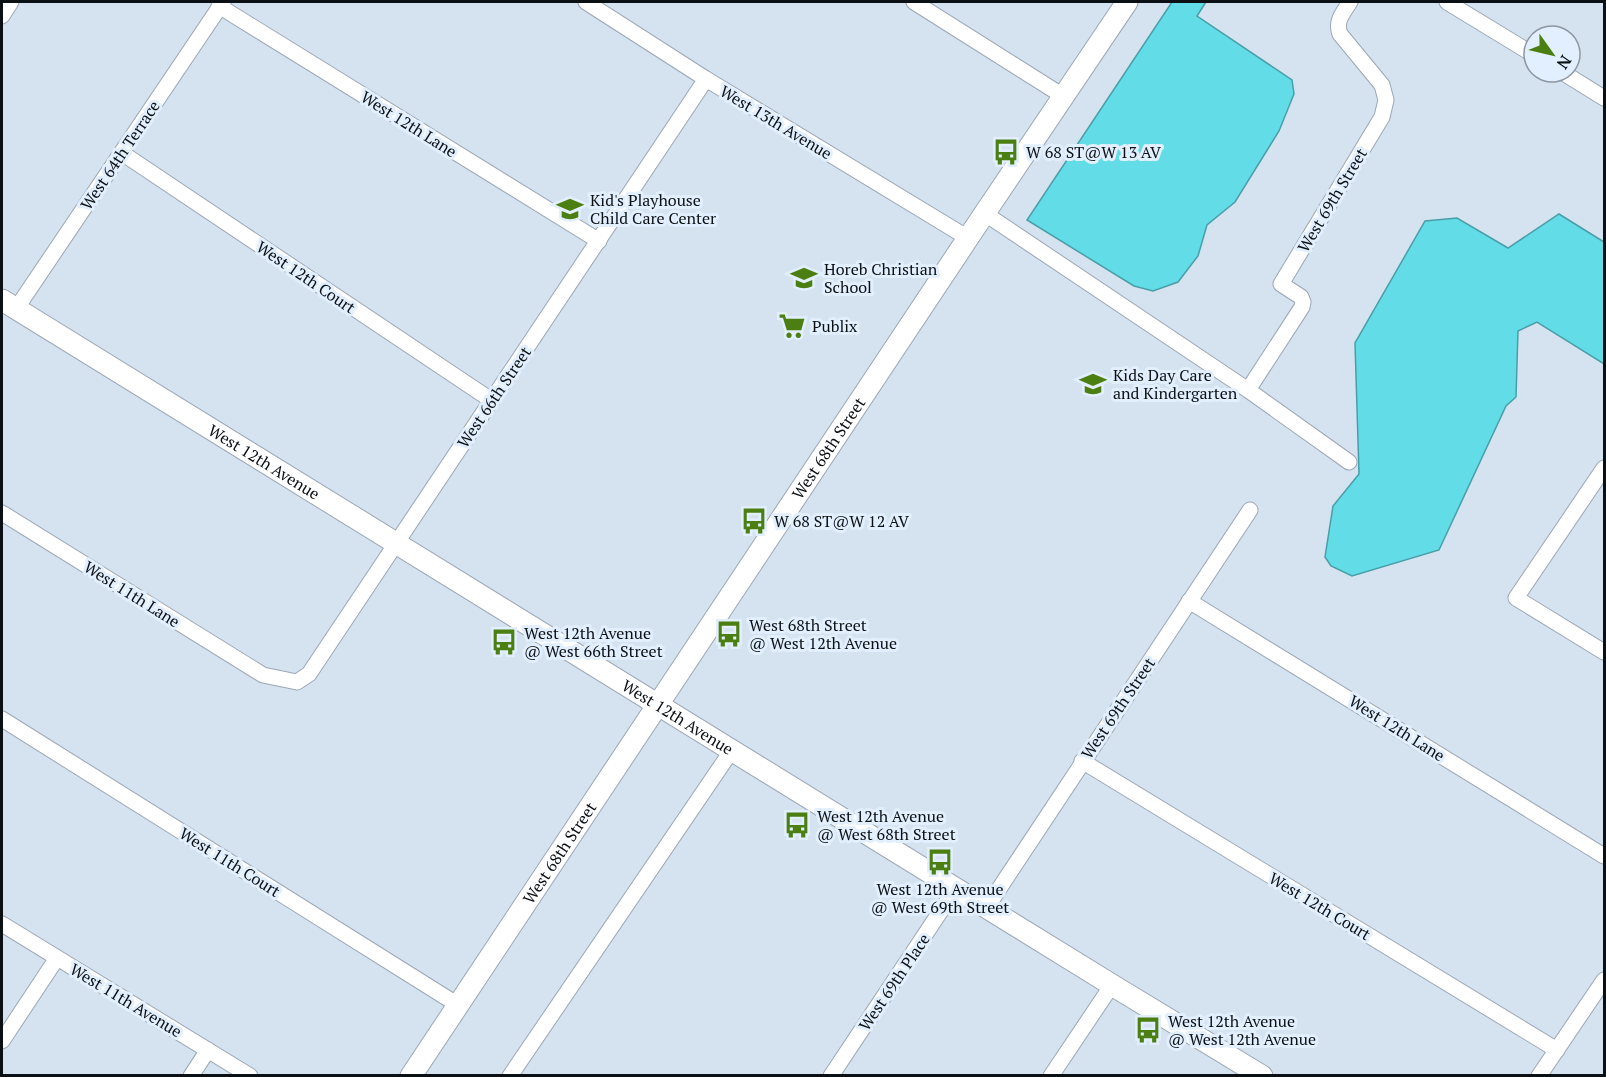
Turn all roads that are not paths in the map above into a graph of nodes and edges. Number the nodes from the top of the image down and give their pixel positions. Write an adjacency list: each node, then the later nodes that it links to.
1 (11, 2): 8 (street)
2 (586, 2): 10 (street, West 13th Avenue)
3 (914, 2): 12 (street)
4 (1127, 2): 12 (main road, West 68th Street)
5 (1350, 2): 19 (street, West 69th Street)
6 (1446, 2): 9 (street)
7 (221, 4): 14 (street, West 64th Terrace); 17 (street, West 12th Lane)
8 (2, 16)
9 (1522, 48)
10 (706, 79): 16 (street, West 13th Avenue); 17 (street, West 66th Street)
11 (1582, 84): 13 (street)
12 (1063, 96): 15 (main road, West 68th Street)
13 (1605, 98)
14 (122, 153): 18 (street, West 64th Terrace); 20 (street, West 12th Court)
15 (984, 213): 16 (main road, West 68th Street); 19 (street)
16 (968, 238): 29 (main road, West 68th Street)
17 (599, 242): 20 (street, West 66th Street)
18 (9, 304): 25 (main road, West 12th Avenue)
19 (1248, 390): 21 (street)
20 (491, 400): 25 (street, West 66th Street)
21 (1349, 462)
22 (1605, 468): 27 (street)
23 (1250, 510): 26 (street, West 69th Street)
24 (2, 513): 28 (street, West 11th Lane)
25 (397, 543): 28 (street, West 66th Street); 29 (main road, West 12th Avenue)
26 (1190, 601): 32 (street, West 69th Street); 33 (street, West 12th Lane)
27 (1605, 652)
28 (263, 675)
29 (657, 704): 31 (main road, West 12th Avenue); 40 (main road, West 68th Street)
30 (2, 719): 40 (street, West 11th Court)
31 (732, 750): 34 (main road, West 12th Avenue); 47 (street)
32 (1082, 761): 35 (street, West 69th Street); 43 (street, West 12th Court)
33 (1605, 856)
34 (956, 888): 35 (main road, West 12th Avenue); 48 (street, West 69th Place)
35 (987, 908): 39 (main road, West 12th Avenue)
36 (2, 924): 37 (street, West 11th Avenue)
37 (57, 958): 41 (street); 42 (street, West 11th Avenue)
38 (1605, 980): 43 (street)
39 (1112, 985): 49 (street); 50 (main road, West 12th Avenue)
40 (458, 1005): 46 (main road, West 68th Street)
41 (2, 1041)
42 (208, 1050): 44 (street); 45 (street, West 11th Avenue)
43 (1557, 1050): 51 (street)
44 (191, 1076)
45 (250, 1076)
46 (411, 1076)
47 (510, 1076)
48 (831, 1076)
49 (1051, 1076)
50 (1262, 1076)
51 (1539, 1076)

